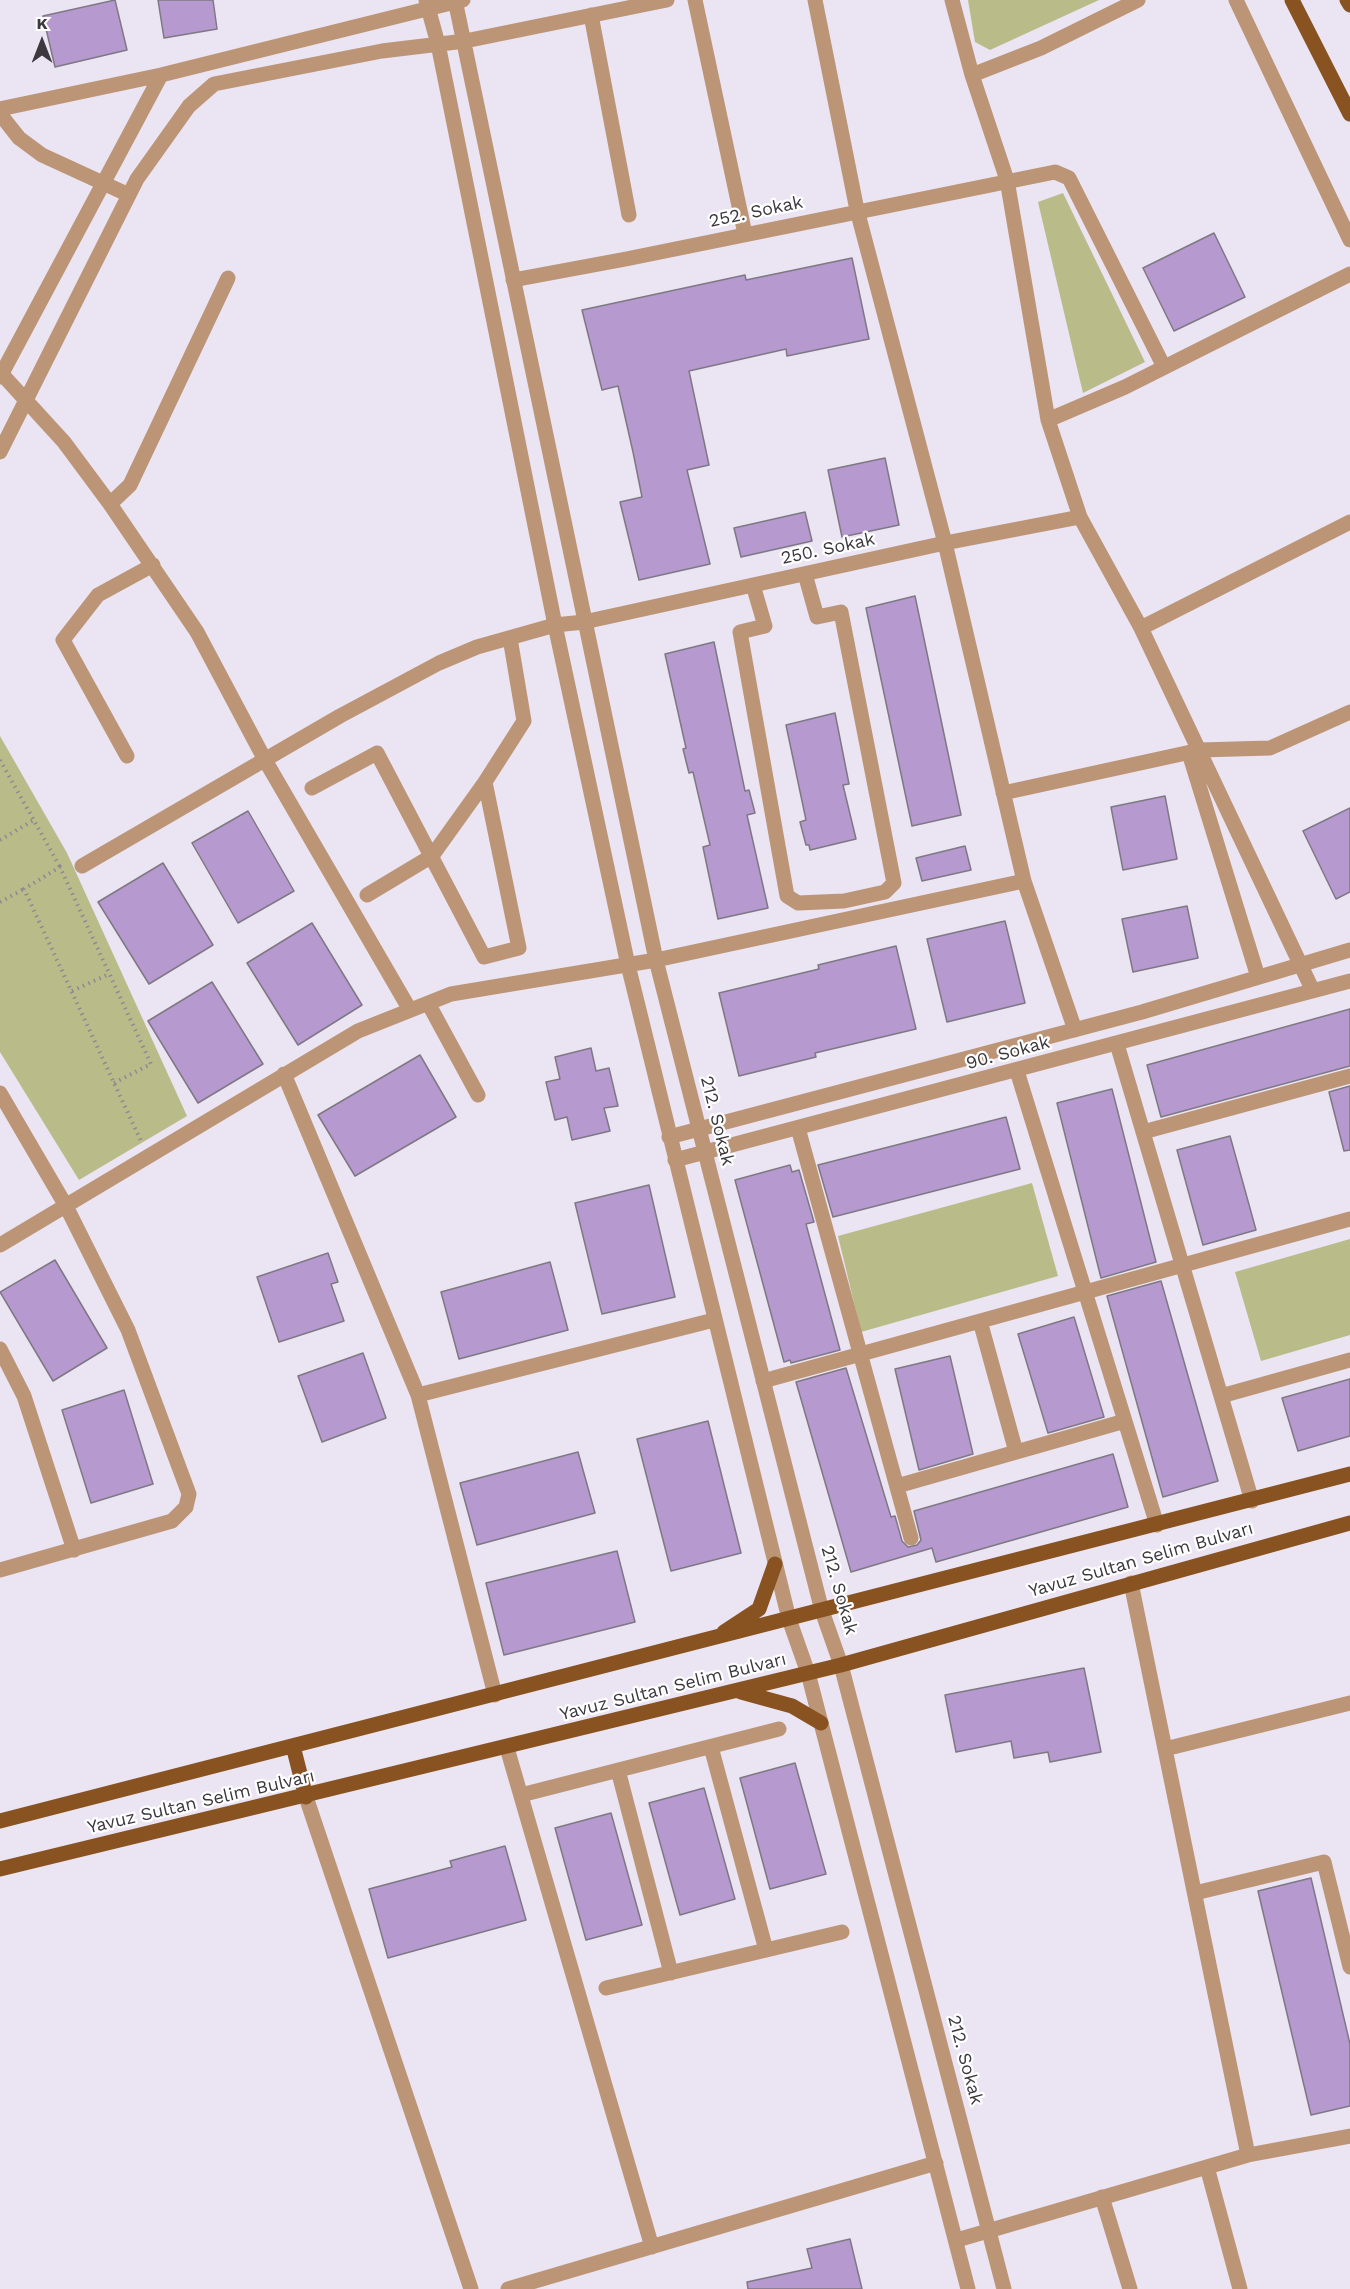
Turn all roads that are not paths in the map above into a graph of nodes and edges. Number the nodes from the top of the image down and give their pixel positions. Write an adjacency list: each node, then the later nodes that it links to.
1 (457, 0): 10 (street); 13 (street, 212. Sokak)
2 (667, 0): 12 (street)
3 (695, 0): 25 (street)
4 (814, 0): 23 (street)
5 (952, 0): 16 (street)
6 (1138, 0): 16 (street)
7 (1236, 0): 26 (street)
8 (1292, 0): 19 (main road)
9 (1347, 0): 11 (main road)
10 (427, 4): 14 (street); 15 (street)
11 (1350, 5)
12 (591, 15): 13 (street); 24 (street)
13 (465, 41): 14 (street); 29 (street, 212. Sokak)
14 (438, 44): 22 (street); 43 (street)
15 (161, 75): 17 (street); 21 (street)
16 (972, 75): 20 (street)
17 (0, 110)
18 (0, 114): 21 (street)
19 (1350, 114)
20 (1007, 180): 23 (street, 252. Sokak); 30 (street, 252. Sokak); 33 (street)
21 (103, 183): 22 (street); 31 (street)
22 (129, 195): 32 (street)
23 (857, 210): 25 (street, 252. Sokak); 38 (street)
24 (629, 215)
25 (745, 234): 29 (street, 252. Sokak)
26 (1350, 240)
27 (1350, 274): 30 (street)
28 (228, 279): 35 (street)
29 (513, 280): 42 (street, 212. Sokak)
30 (1164, 367): 33 (street)
31 (1, 374): 32 (street)
32 (26, 403): 34 (street); 35 (street)
33 (1048, 420): 36 (street)
34 (0, 452)
35 (110, 504): 39 (street)
36 (1080, 517): 38 (street, 250. Sokak); 44 (street)
37 (1350, 522): 44 (street)
38 (945, 543): 40 (street, 250. Sokak); 52 (street)
39 (153, 565): 48 (street); 49 (street)
40 (805, 574): 41 (street, 250. Sokak); 41 (street)
41 (753, 585): 42 (street, 250. Sokak)
42 (584, 622): 43 (street, 250. Sokak); 58 (street, 212. Sokak)
43 (555, 625): 45 (street, 250. Sokak); 60 (street)
44 (1141, 628): 47 (street)
45 (510, 638): 49 (street, 250. Sokak); 50 (street)
46 (1350, 712): 47 (street)
47 (1195, 752): 52 (street); 59 (street); 61 (street)
48 (127, 756)
49 (265, 760): 54 (street, 250. Sokak); 65 (street)
50 (485, 783): 53 (street); 53 (street)
51 (312, 788): 53 (street)
52 (1003, 793): 55 (street)
53 (432, 856): 56 (street)
54 (82, 866)
55 (1024, 881): 58 (street); 66 (street)
56 (367, 895)
57 (1350, 950): 59 (street, 90. Sokak)
58 (656, 960): 60 (street); 74 (street, 212. Sokak)
59 (1302, 963): 61 (street, 90. Sokak); 63 (street)
60 (628, 965): 64 (street); 76 (street)
61 (1258, 977): 66 (street, 90. Sokak)
62 (1350, 981): 63 (street, 90. Sokak)
63 (1313, 991): 67 (street, 90. Sokak)
64 (428, 1004): 65 (street); 72 (street)
65 (410, 1010): 69 (street)
66 (1075, 1030): 74 (street, 90. Sokak)
67 (1117, 1044): 68 (street, 90. Sokak); 75 (street)
68 (1017, 1071): 73 (street, 90. Sokak); 83 (street)
69 (284, 1074): 79 (street); 90 (street)
70 (1350, 1076): 75 (street)
71 (0, 1093): 79 (street)
72 (478, 1095)
73 (798, 1128): 77 (street, 90. Sokak); 87 (street)
74 (699, 1129): 76 (street, 90. Sokak); 77 (street, 212. Sokak)
75 (1143, 1132): 82 (street)
76 (669, 1137): 78 (street)
77 (705, 1153): 78 (street, 90. Sokak); 89 (street, 212. Sokak)
78 (675, 1160): 84 (street)
79 (66, 1206): 81 (street); 100 (street)
80 (1350, 1219): 82 (street)
81 (0, 1245)
82 (1182, 1264): 83 (street); 91 (street)
83 (1085, 1292): 85 (street); 92 (street)
84 (714, 1320): 90 (street); 101 (street)
85 (980, 1321): 87 (street); 93 (street)
86 (0, 1349): 100 (street)
87 (861, 1354): 89 (street); 95 (street)
88 (1350, 1360): 91 (street)
89 (764, 1381): 104 (street, 212. Sokak)
90 (418, 1395): 110 (street)
91 (1221, 1396): 96 (street)
92 (1125, 1421): 93 (street); 98 (street)
93 (1016, 1452): 95 (street)
94 (1350, 1474): 96 (main road, Yavuz Sultan Selim Bulvarı)
95 (897, 1486): 99 (street)
96 (1252, 1501): 98 (main road, Yavuz Sultan Selim Bulvarı)
97 (1350, 1522): 103 (main road, Yavuz Sultan Selim Bulvarı)
98 (1157, 1525): 104 (main road, Yavuz Sultan Selim Bulvarı)
99 (911, 1538)
100 (74, 1550): 102 (street)
101 (775, 1564): 105 (street); 106 (main road)
102 (0, 1570)
103 (1131, 1583): 107 (main road, Yavuz Sultan Selim Bulvarı); 117 (street)
104 (822, 1611): 105 (main road, Yavuz Sultan Selim Bulvarı); 107 (street, 212. Sokak)
105 (789, 1619): 106 (main road, Yavuz Sultan Selim Bulvarı); 108 (street)
106 (713, 1639): 110 (main road, Yavuz Sultan Selim Bulvarı)
107 (841, 1665): 108 (main road, Yavuz Sultan Selim Bulvarı); 134 (street, 212. Sokak)
108 (808, 1673): 109 (main road, Yavuz Sultan Selim Bulvarı); 112 (street)
109 (738, 1691): 112 (main road); 116 (main road, Yavuz Sultan Selim Bulvarı)
110 (495, 1695): 114 (main road, Yavuz Sultan Selim Bulvarı)
111 (1350, 1703): 117 (street)
112 (821, 1723): 131 (street)
113 (779, 1730): 115 (street)
114 (293, 1746): 120 (main road); 121 (main road, Yavuz Sultan Selim Bulvarı)
115 (711, 1747): 118 (street); 125 (street)
116 (507, 1748): 119 (street); 120 (main road, Yavuz Sultan Selim Bulvarı)
117 (1166, 1749): 123 (street)
118 (618, 1770): 119 (street); 127 (street)
119 (521, 1795): 136 (street)
120 (306, 1797): 122 (main road, Yavuz Sultan Selim Bulvarı); 137 (street)
121 (0, 1821)
122 (0, 1869)
123 (1195, 1893): 126 (street); 130 (street)
124 (842, 1932): 125 (street)
125 (766, 1950): 127 (street)
126 (1350, 1967)
127 (671, 1973): 128 (street)
128 (606, 1988)
129 (1349, 2140): 130 (street)
130 (1248, 2155): 132 (street)
131 (936, 2163): 135 (street); 136 (street)
132 (1207, 2167): 133 (street); 142 (street)
133 (1102, 2197): 134 (street); 141 (street)
134 (989, 2230): 135 (street); 140 (street, 212. Sokak)
135 (957, 2240): 139 (street)
136 (652, 2247): 138 (street)
137 (471, 2289)
138 (508, 2289)
139 (968, 2289)
140 (1004, 2289)
141 (1130, 2289)
142 (1240, 2289)

